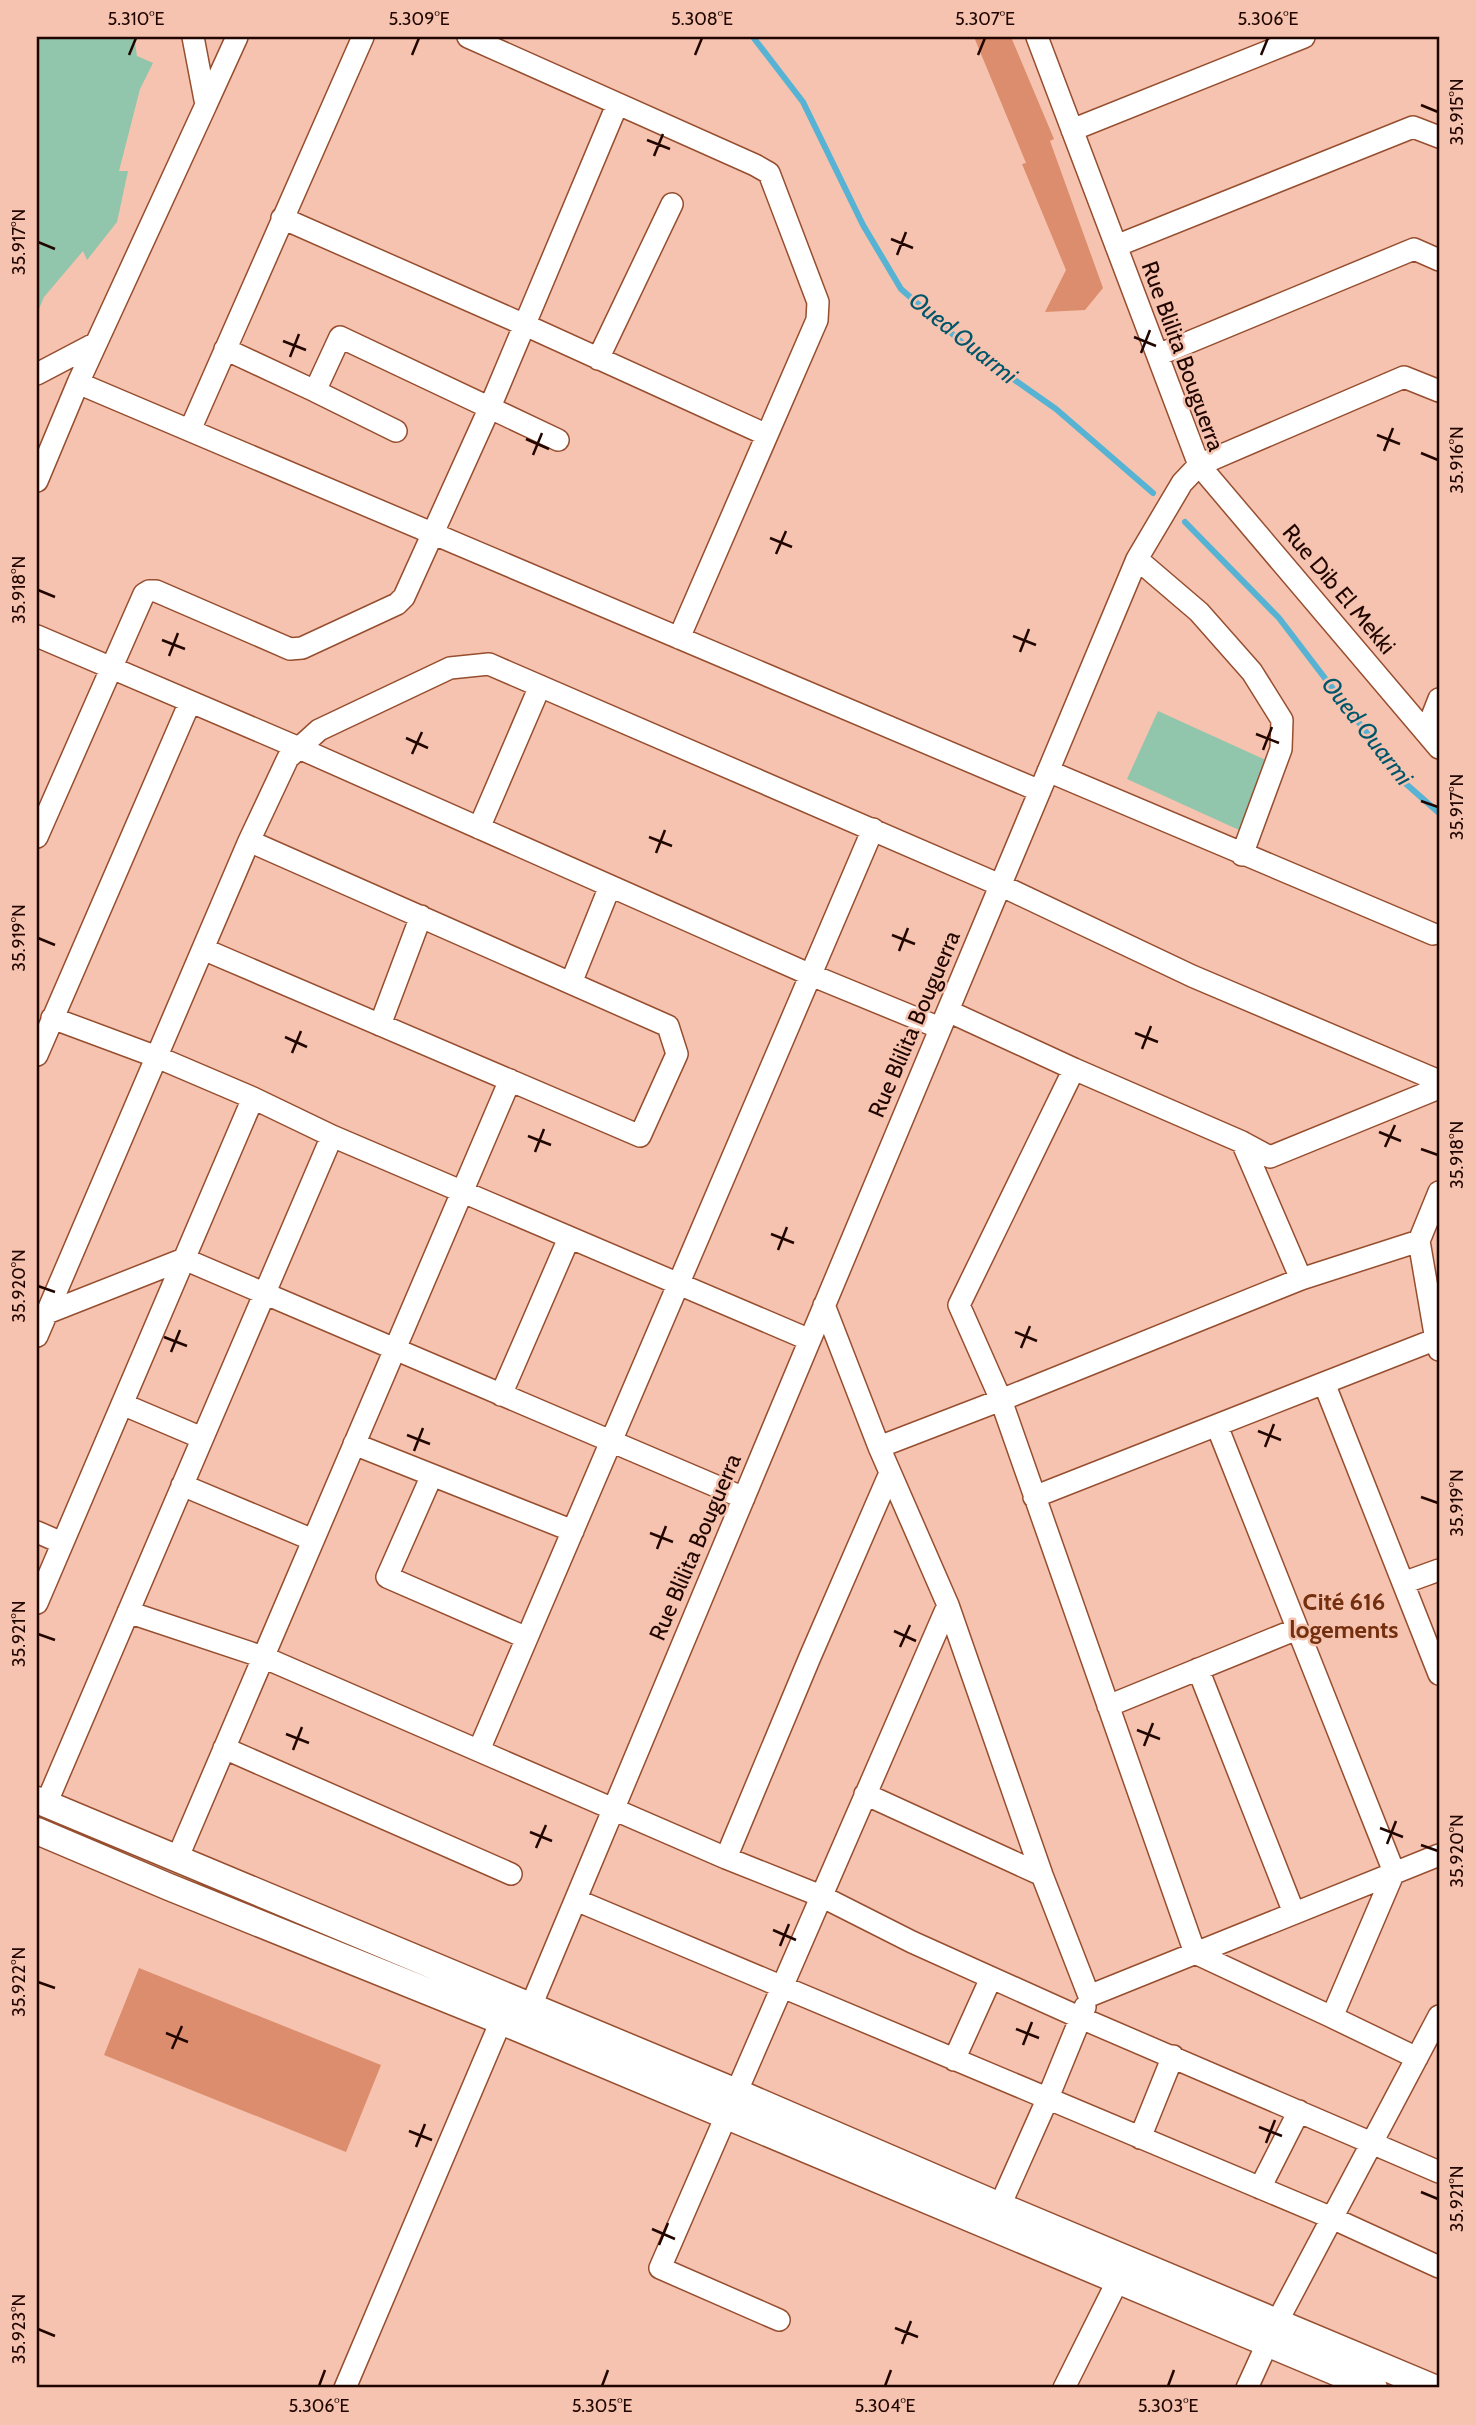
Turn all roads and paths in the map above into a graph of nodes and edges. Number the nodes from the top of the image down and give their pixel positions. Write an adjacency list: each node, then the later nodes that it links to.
1 (193, 37): 7 (street)
2 (237, 37): 7 (street)
3 (363, 37): 12 (street)
4 (468, 37): 8 (street)
5 (1037, 37): 9 (street, Rue Blilita Bouguerra)
6 (1304, 37): 9 (street)
7 (206, 105): 16 (street)
8 (617, 105): 15 (street); 27 (street)
9 (1072, 130): 13 (street, Rue Blilita Bouguerra)
10 (1439, 137): 13 (street)
11 (672, 204): 19 (street)
12 (282, 218): 15 (street); 17 (street)
13 (1116, 246): 18 (street, Rue Blilita Bouguerra)
14 (1439, 260): 18 (street)
15 (525, 325): 19 (street); 24 (street)
16 (96, 343): 20 (street); 21 (street)
17 (225, 349): 22 (street); 25 (street)
18 (1158, 355): 29 (street, Rue Blilita Bouguerra)
19 (598, 359): 27 (street)
20 (37, 374)
21 (78, 383): 25 (street); 30 (street)
22 (315, 391): 24 (street); 26 (street)
23 (1439, 391): 29 (street)
24 (490, 407): 28 (street); 31 (street)
25 (190, 430): 31 (street)
26 (396, 431)
27 (767, 435): 34 (street)
28 (558, 440)
29 (1199, 465): 32 (street, Rue Blilita Bouguerra); 39 (street, Rue Dib El Mekki)
30 (37, 481)
31 (435, 534): 34 (street); 35 (street)
32 (1138, 559): 41 (street, Rue Blilita Bouguerra); 46 (street)
33 (37, 636): 35 (street)
34 (679, 638): 41 (street)
35 (110, 668): 38 (street); 44 (street)
36 (540, 686): 40 (street); 42 (street); 43 (street)
37 (1439, 699): 39 (street)
38 (190, 702): 40 (street); 54 (street)
39 (1432, 740)
40 (299, 748): 42 (street); 45 (street)
41 (1044, 781): 46 (street); 47 (street, Rue Blilita Bouguerra)
42 (479, 828): 48 (street)
43 (873, 830): 47 (street); 52 (street)
44 (37, 837)
45 (249, 841): 49 (street); 51 (street)
46 (1242, 855): 50 (street)
47 (1000, 885): 55 (street, Rue Blilita Bouguerra); 61 (street)
48 (610, 886): 52 (street); 53 (street)
49 (421, 916): 53 (street); 56 (street)
50 (1433, 934)
51 (203, 949): 56 (street); 58 (street)
52 (811, 975): 55 (street); 72 (street)
53 (571, 983): 60 (street)
54 (52, 1018): 57 (street); 58 (street)
55 (944, 1020): 59 (street); 74 (street, Rue Blilita Bouguerra)
56 (380, 1025): 60 (street)
57 (37, 1055)
58 (157, 1057): 63 (street); 75 (street)
59 (1074, 1069): 65 (street); 81 (street)
60 (510, 1080): 66 (street)
61 (1439, 1081)
62 (1439, 1088): 65 (street)
63 (253, 1098): 64 (street); 70 (street)
64 (332, 1136): 66 (street); 73 (street)
65 (1260, 1161): 71 (street)
66 (462, 1192): 68 (street); 78 (street)
67 (1439, 1192): 69 (street)
68 (569, 1238): 72 (street); 80 (street)
69 (1419, 1241): 71 (street); 77 (street)
70 (184, 1259): 73 (street); 75 (street); 82 (street)
71 (1301, 1279): 81 (street)
72 (678, 1285): 76 (street); 85 (street)
73 (264, 1294): 78 (street); 84 (street)
74 (824, 1305): 76 (street, Rue Blilita Bouguerra); 87 (street)
75 (41, 1322)
76 (810, 1340): 92 (street, Rue Blilita Bouguerra)
77 (1438, 1343): 79 (street)
78 (395, 1350): 80 (street); 86 (street)
79 (1324, 1383): 83 (street); 98 (street)
80 (502, 1395): 85 (street)
81 (1001, 1400): 87 (street); 91 (street)
82 (122, 1404): 84 (street); 96 (street)
83 (1217, 1426): 91 (street); 102 (street)
84 (202, 1438): 90 (street)
85 (611, 1442): 92 (street); 93 (street)
86 (354, 1444): 89 (street); 95 (street)
87 (879, 1447): 88 (street)
88 (890, 1473): 100 (street); 116 (street)
89 (432, 1475): 93 (street); 103 (street)
90 (183, 1485): 95 (street); 101 (street)
91 (1034, 1497): 107 (street)
92 (744, 1498): 112 (street, Rue Blilita Bouguerra)
93 (573, 1531): 103 (street)
94 (37, 1532): 96 (street)
95 (313, 1540): 104 (street)
96 (62, 1543): 99 (street)
97 (1439, 1570): 98 (street)
98 (1403, 1583): 106 (street)
99 (37, 1603)
100 (948, 1605): 110 (street); 119 (street)
101 (128, 1612): 104 (street); 111 (street)
102 (1297, 1629): 105 (street); 117 (street)
103 (527, 1638): 109 (street)
104 (263, 1657): 108 (street); 109 (street)
105 (1198, 1669): 107 (street); 122 (street)
106 (1439, 1674)
107 (1108, 1706): 123 (street)
108 (224, 1748): 115 (street); 118 (street)
109 (479, 1750): 112 (street)
110 (865, 1794): 119 (street); 120 (street)
111 (41, 1802): 115 (main road)
112 (614, 1809): 116 (street); 121 (street, Rue Blilita Bouguerra)
113 (37, 1830): 131 (main road)
114 (1439, 1855): 117 (street)
115 (177, 1858): 127 (main road)
116 (726, 1858): 120 (street)
117 (1394, 1872): 122 (street); 129 (street)
118 (511, 1874)
119 (1042, 1875): 126 (street)
120 (821, 1896): 124 (street); 125 (street)
121 (576, 1899): 125 (street); 127 (street, Rue Blilita Bouguerra)
122 (1294, 1913): 123 (street)
123 (1195, 1953): 126 (street); 129 (street)
124 (991, 1978): 130 (street); 134 (street)
125 (782, 1985): 134 (street); 136 (street)
126 (1089, 1996): 130 (street)
127 (531, 2006): 131 (street); 136 (main road)
128 (1439, 2016): 133 (street)
129 (1332, 2017): 133 (street)
130 (1081, 2018): 132 (street); 135 (street)
131 (501, 2021): 136 (main road); 148 (street)
132 (1173, 2056): 137 (street); 138 (street)
133 (1417, 2058): 139 (street)
134 (954, 2060): 135 (street)
135 (1047, 2100): 138 (street); 142 (street)
136 (731, 2103): 142 (main road); 146 (street)
137 (1299, 2111): 139 (street); 141 (street)
138 (1140, 2138): 141 (street)
139 (1372, 2143): 140 (street); 143 (street)
140 (1439, 2172)
141 (1260, 2188): 143 (street)
142 (995, 2216): 145 (main road)
143 (1332, 2218): 144 (street); 147 (street)
144 (1439, 2267)
145 (1123, 2270): 147 (main road); 149 (street)
146 (779, 2319)
147 (1273, 2333): 150 (street); 151 (main road); 152 (main road)
148 (345, 2388)
149 (1065, 2388)
150 (1247, 2388)
151 (1374, 2388)
152 (1434, 2388)

